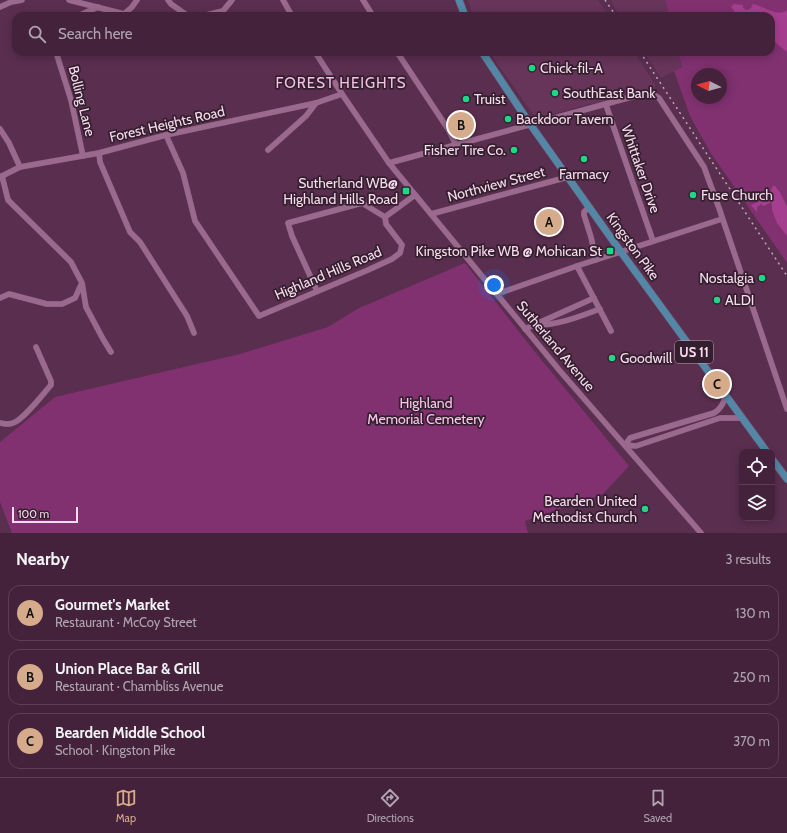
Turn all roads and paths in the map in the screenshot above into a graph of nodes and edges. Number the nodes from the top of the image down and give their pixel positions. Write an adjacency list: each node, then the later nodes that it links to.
1 (22, 0): 9 (street)
2 (69, 0): 10 (street)
3 (136, 0): 13 (street)
4 (168, 0): 14 (street)
5 (232, 0): 15 (street)
6 (282, 0): 16 (street)
7 (363, 0): 17 (street)
8 (459, 0): 18 (main road)
9 (0, 6)
10 (98, 7): 11 (street); 12 (street)
11 (87, 12)
12 (117, 12)
13 (126, 12)
14 (182, 12)
15 (216, 12)
16 (290, 12)
17 (371, 12)
18 (464, 12)
19 (57, 56): 32 (street, Bolling Lane)
20 (318, 56): 23 (street, Sutherland Avenue)
21 (400, 56): 29 (street)
22 (485, 56): 26 (main road, Kingston Pike / US 11)
23 (342, 94): 24 (street, Forest Heights Road); 33 (street, Sutherland Avenue)
24 (316, 103): 28 (street, Forest Heights Road); 30 (street)
25 (606, 105): 26 (street); 41 (street); 42 (street, Whittaker Drive)
26 (530, 124): 29 (street); 36 (main road, Kingston Pike / US 11)
27 (0, 129): 34 (street)
28 (166, 135): 31 (street, Forest Heights Road); 47 (street, Highland Hills Road)
29 (456, 145): 33 (street)
30 (268, 150)
31 (99, 153): 32 (street, Forest Heights Road); 55 (street)
32 (83, 156): 34 (street, Forest Heights Road)
33 (389, 163): 37 (street, Sutherland Avenue)
34 (20, 167): 35 (street, Forest Heights Road)
35 (1, 177): 46 (street)
36 (568, 177): 38 (main road, Kingston Pike / US 11); 39 (street, Northview Street)
37 (415, 195): 39 (street, Sutherland Avenue); 40 (street)
38 (589, 207): 43 (main road, Kingston Pike / US 11); 44 (street)
39 (430, 214): 48 (street, Sutherland Avenue)
40 (385, 217): 47 (street, Highland Hills Road); 47 (street)
41 (722, 219): 42 (street); 59 (street)
42 (653, 241): 43 (street)
43 (621, 252): 44 (street); 58 (main road, Kingston Pike / US 11)
44 (596, 260): 45 (street)
45 (577, 266): 48 (street); 50 (street)
46 (82, 283): 49 (street); 57 (street)
47 (317, 291)
48 (497, 294): 53 (street, Sutherland Avenue)
49 (0, 298)
50 (594, 298): 51 (street); 52 (street)
51 (600, 309): 52 (street); 54 (street)
52 (533, 325): 53 (street)
53 (525, 328): 62 (street, Sutherland Avenue)
54 (611, 331)
55 (194, 333)
56 (36, 347): 61 (street)
57 (111, 352)
58 (726, 396): 60 (main road, Kingston Pike / US 11); 62 (street)
59 (787, 409)
60 (742, 418): 62 (street); 63 (main road, Kingston Pike / US 11)
61 (0, 422)
62 (625, 445): 66 (street, Sutherland Avenue)
63 (765, 449)
64 (775, 463): 65 (main road)
65 (787, 479)
66 (701, 533)

